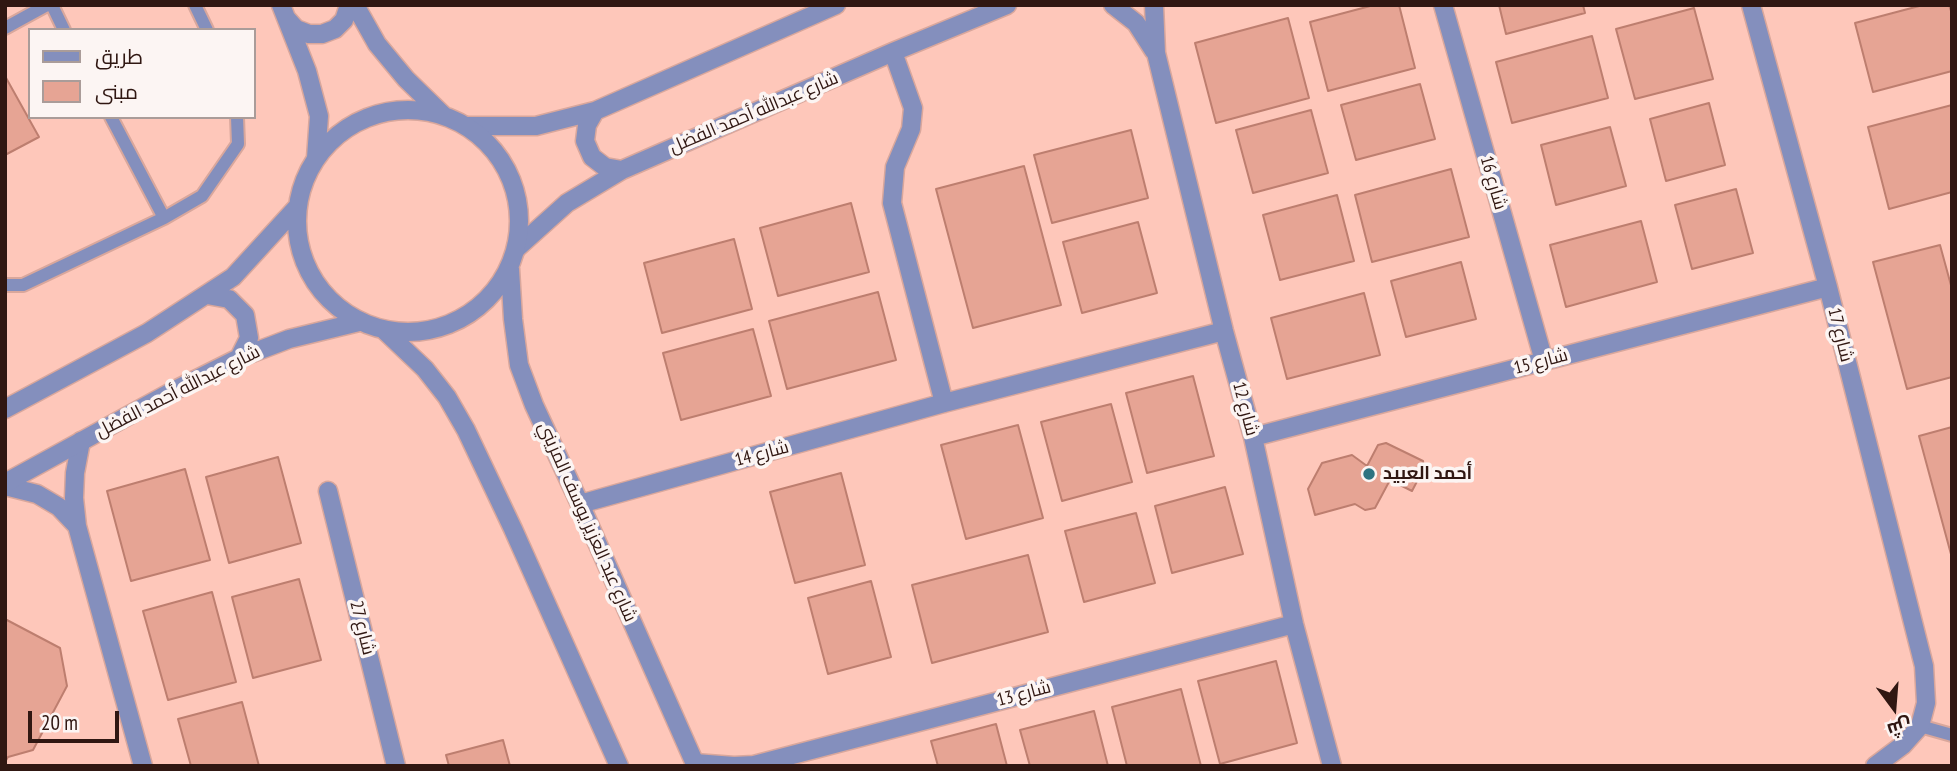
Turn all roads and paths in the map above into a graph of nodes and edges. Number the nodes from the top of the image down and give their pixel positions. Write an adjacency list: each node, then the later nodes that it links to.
1 (49, 5): 13 (lane); 14 (lane)
2 (195, 5): 15 (lane)
3 (349, 5): 12 (street)
4 (355, 5): 19 (street)
5 (836, 5): 11 (street)
6 (1007, 5): 16 (street, شارع عبدالله أحمد الفضل)
7 (1113, 5): 17 (street, شارع 12)
8 (1154, 5): 17 (street, شارع 12)
9 (1443, 5): 36 (street, شارع 16)
10 (1751, 5): 30 (street, شارع 17)
11 (814, 10): 18 (street)
12 (284, 12): 23 (street)
13 (5, 28)
14 (63, 28)
15 (206, 28)
16 (894, 52): 24 (street, شارع عبدالله أحمد الفضل); 37 (street)
17 (1156, 53): 34 (street, شارع 12)
18 (595, 111): 22 (street); 24 (street)
19 (444, 116): 22 (street); 23 (street)
20 (112, 119): 26 (lane)
21 (237, 119): 26 (lane)
22 (467, 126): 27 (street)
23 (316, 158): 25 (street)
24 (622, 170): 27 (street, شارع عبدالله أحمد الفضل)
25 (298, 206): 31 (street); 32 (street)
26 (164, 219): 29 (lane)
27 (517, 248): 28 (street)
28 (510, 269): 33 (street); 43 (street, شارع عبد العزيز يوسف المزيني)
29 (5, 285)
30 (1828, 287): 36 (street, شارع 15); 46 (street, شارع 17)
31 (207, 295): 35 (street); 38 (street)
32 (359, 322): 33 (street); 35 (street, شارع عبدالله أحمد الفضل)
33 (384, 330): 52 (street)
34 (1224, 331): 37 (street, شارع 14); 39 (street, شارع 12)
35 (239, 358): 40 (street, شارع عبدالله أحمد الفضل)
36 (1544, 361): 39 (street, شارع 15)
37 (944, 403): 43 (street, شارع 14)
38 (5, 409)
39 (1253, 437): 45 (street, شارع 12)
40 (81, 441): 41 (street, شارع عبدالله أحمد الفضل); 44 (street)
41 (5, 485): 44 (street)
42 (328, 491): 51 (street, شارع 27)
43 (580, 504): 48 (street, شارع عبد العزيز يوسف المزيني)
44 (77, 526): 49 (street)
45 (1294, 624): 50 (street, شارع 13); 54 (street, شارع 12)
46 (1920, 726): 47 (lane); 55 (street)
47 (1952, 735)
48 (696, 764): 53 (street, شارع 13)
49 (140, 765)
50 (754, 765): 53 (street, شارع 13)
51 (396, 766)
52 (619, 766)
53 (734, 766)
54 (1332, 766)
55 (1875, 766)

